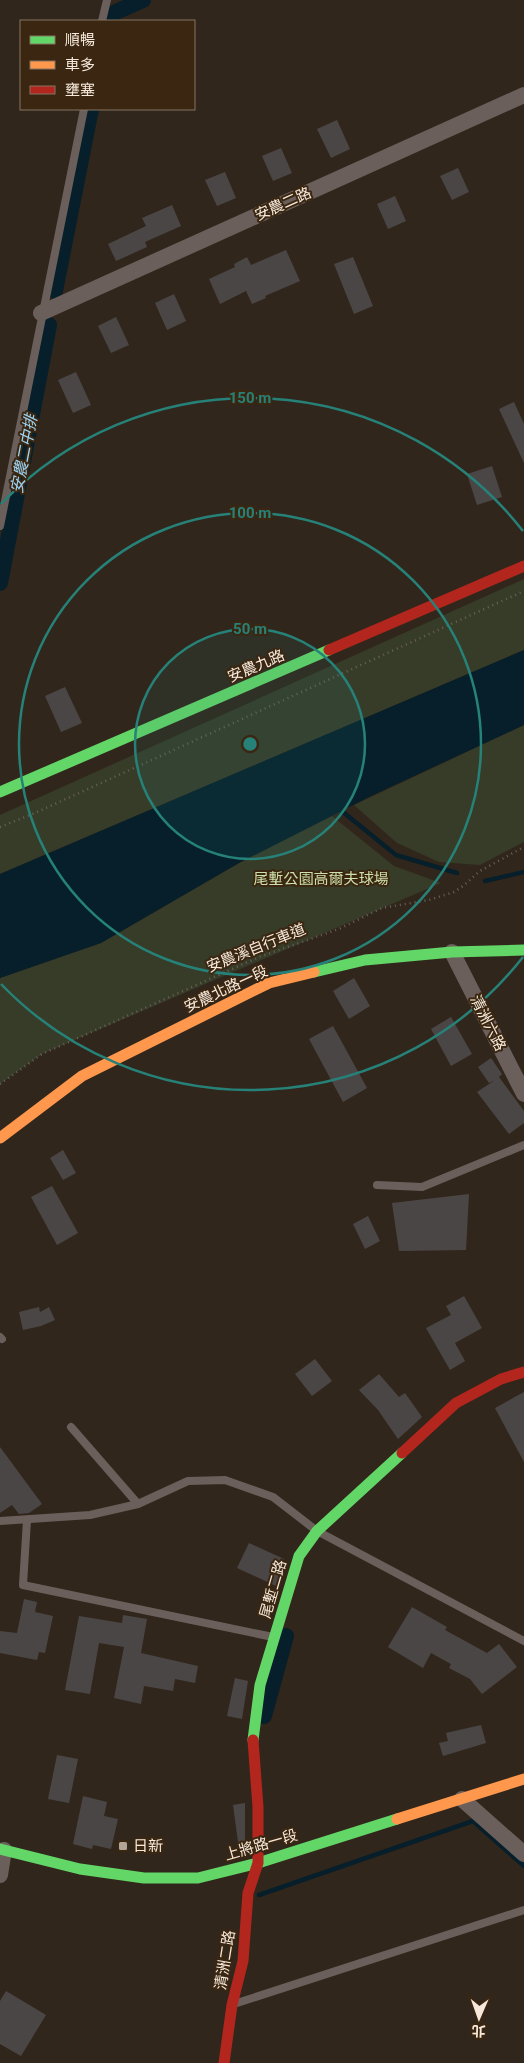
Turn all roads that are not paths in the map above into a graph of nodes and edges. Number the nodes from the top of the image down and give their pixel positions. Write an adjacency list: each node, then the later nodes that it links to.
1 (106, 0): 2 (lane)
2 (102, 20)
3 (524, 95): 5 (street, 安農二路)
4 (84, 110): 5 (lane)
5 (41, 313): 6 (lane)
6 (0, 526)
7 (524, 566): 8 (street, 安農九路)
8 (0, 792)
9 (524, 950): 10 (street, 安農北路一段)
10 (452, 952): 11 (street, 清洲六路); 12 (street, 安農北路一段)
11 (524, 1094)
12 (0, 1138)
13 (524, 1145): 14 (lane)
14 (377, 1185)
15 (524, 1372): 20 (street, 尾塹二路)
16 (71, 1427): 17 (lane)
17 (138, 1504): 18 (lane); 20 (lane)
18 (26, 1520): 19 (lane); 21 (lane)
19 (0, 1521)
20 (317, 1531): 21 (street, 尾塹二路); 22 (lane)
21 (275, 1638): 27 (street, 尾塹二路)
22 (524, 1641)
23 (524, 1779): 24 (street, 上將路一段)
24 (462, 1799): 26 (street); 27 (street, 上將路一段)
25 (2, 1850): 27 (street, 上將路一段); 28 (street)
26 (524, 1854)
27 (258, 1863): 30 (street, 清洲二路)
28 (0, 1872)
29 (524, 1910): 30 (lane)
30 (232, 2005): 31 (street, 清洲二路)
31 (224, 2063)

